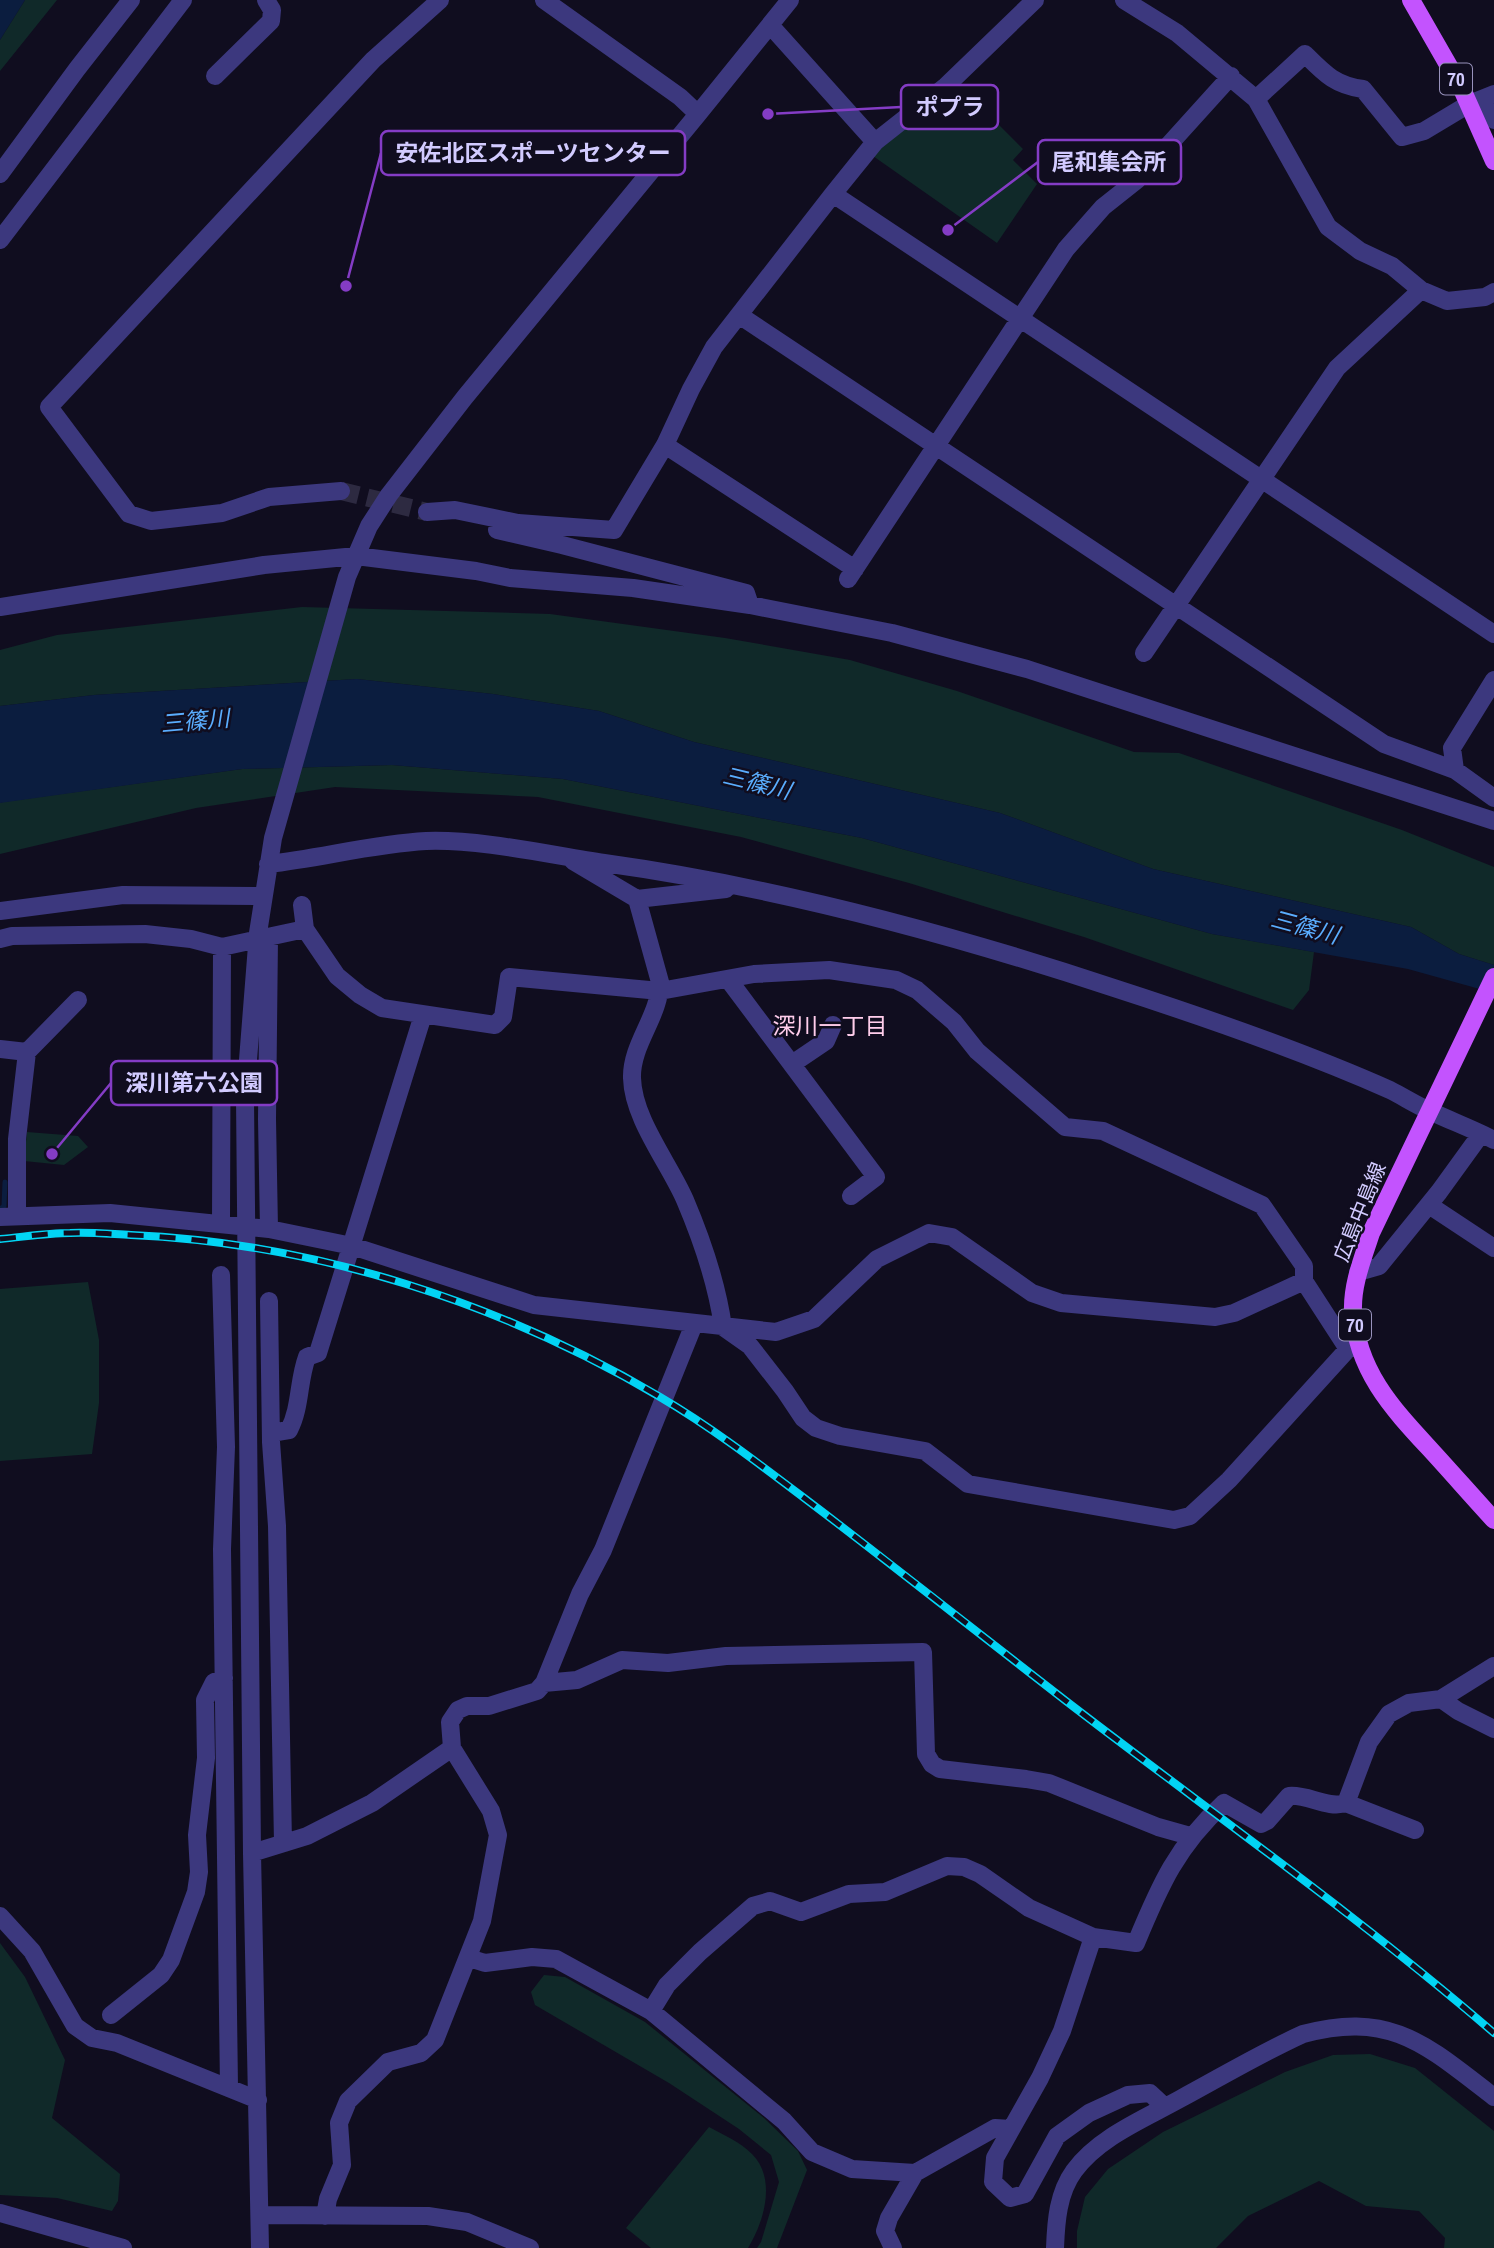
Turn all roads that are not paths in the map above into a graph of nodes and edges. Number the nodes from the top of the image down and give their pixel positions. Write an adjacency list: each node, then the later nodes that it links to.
1 (131, 0): 19 (street)
2 (183, 0): 21 (street)
3 (266, 0): 11 (street)
4 (440, 0): 29 (street)
5 (789, 0): 10 (street)
6 (1035, 0): 17 (street)
7 (1124, 0): 12 (street)
8 (1411, 0): 14 (main road, 70)
9 (547, 1): 15 (street)
10 (770, 25): 15 (street); 17 (street)
11 (215, 76)
12 (1231, 76): 13 (street); 25 (street)
13 (1256, 99): 14 (street); 22 (street)
14 (1482, 99): 16 (street); 18 (main road, 70)
15 (698, 114): 32 (street)
16 (1494, 120)
17 (875, 142): 20 (street)
18 (1494, 162)
19 (0, 174)
20 (833, 194): 24 (street); 25 (street)
21 (0, 240)
22 (1421, 290): 23 (street); 28 (street)
23 (1494, 292)
24 (739, 315): 26 (street); 27 (street)
25 (1018, 318): 27 (street); 28 (street)
26 (665, 445): 27 (street); 30 (street)
27 (935, 445): 34 (street)
28 (1260, 480): 34 (street); 36 (street)
29 (341, 491)
30 (449, 510): 31 (street); 33 (street)
31 (427, 512)
32 (356, 556): 33 (street); 35 (street); 43 (street)
33 (750, 605): 41 (street)
34 (1176, 606): 37 (street); 39 (street)
35 (0, 607)
36 (1494, 634)
37 (1144, 653)
38 (1494, 680): 39 (street)
39 (1455, 770): 40 (street)
40 (1494, 798)
41 (1494, 821)
42 (567, 857): 43 (street); 44 (street); 46 (street)
43 (268, 864): 45 (street)
44 (736, 886): 46 (street); 62 (street)
45 (263, 896): 48 (street); 50 (street)
46 (637, 899): 55 (street)
47 (302, 905): 49 (street)
48 (0, 911)
49 (305, 929): 50 (street); 57 (street)
50 (263, 935): 52 (street); 69 (street); 91 (street)
51 (0, 939): 52 (street)
52 (222, 947): 68 (street)
53 (1494, 977): 62 (main road, 広島中島線 / 70)
54 (728, 979): 55 (street); 61 (street); 74 (street)
55 (660, 991): 57 (street); 77 (street)
56 (78, 1000): 60 (street)
57 (423, 1014): 70 (street)
58 (833, 1025): 61 (street)
59 (0, 1049): 60 (street)
60 (27, 1052): 64 (street)
61 (792, 1064): 65 (street)
62 (1432, 1105): 63 (street); 72 (main road, 広島中島線 / 70)
63 (1488, 1137): 66 (street)
64 (8, 1138): 67 (street)
65 (852, 1196)
66 (1429, 1205): 71 (street); 72 (street)
67 (9, 1216): 68 (street)
68 (221, 1223): 69 (street)
69 (269, 1229): 70 (street)
70 (352, 1246): 76 (street); 79 (street)
71 (1494, 1248)
72 (1358, 1272): 78 (main road, 広島中島線 / 70)
73 (221, 1275): 82 (street)
74 (1304, 1280): 77 (street); 78 (street)
75 (269, 1301): 79 (street)
76 (694, 1324): 77 (street); 83 (street)
77 (723, 1327): 78 (street)
78 (1353, 1348): 80 (main road, 広島中島線 / 70)
79 (271, 1433): 90 (street)
80 (1494, 1520)
81 (1494, 1666): 84 (street)
82 (224, 1678): 92 (street); 93 (street)
83 (544, 1683): 86 (street); 89 (street)
84 (1441, 1699): 85 (street); 87 (street)
85 (1494, 1729)
86 (452, 1748): 90 (street); 96 (street)
87 (1346, 1803): 88 (street); 89 (street)
88 (1415, 1829)
89 (1190, 1836): 95 (street)
90 (283, 1843): 91 (street)
91 (253, 1859): 92 (street); 101 (street)
92 (226, 1870): 93 (street); 99 (street)
93 (199, 1872): 98 (street)
94 (0, 1916): 99 (street)
95 (1093, 1937): 97 (street); 103 (street)
96 (469, 1958): 97 (street); 107 (street)
97 (651, 2011): 104 (street)
98 (111, 2015)
99 (229, 2088): 101 (street)
100 (1494, 2097): 102 (street)
101 (258, 2100): 106 (street)
102 (1166, 2108): 103 (street); 112 (street)
103 (1011, 2129): 104 (street)
104 (915, 2173): 111 (street)
105 (0, 2213): 108 (street)
106 (260, 2215): 107 (street); 109 (street)
107 (325, 2216): 110 (street)
108 (123, 2248)
109 (260, 2248)
110 (530, 2248)
111 (893, 2248)
112 (1055, 2248)

